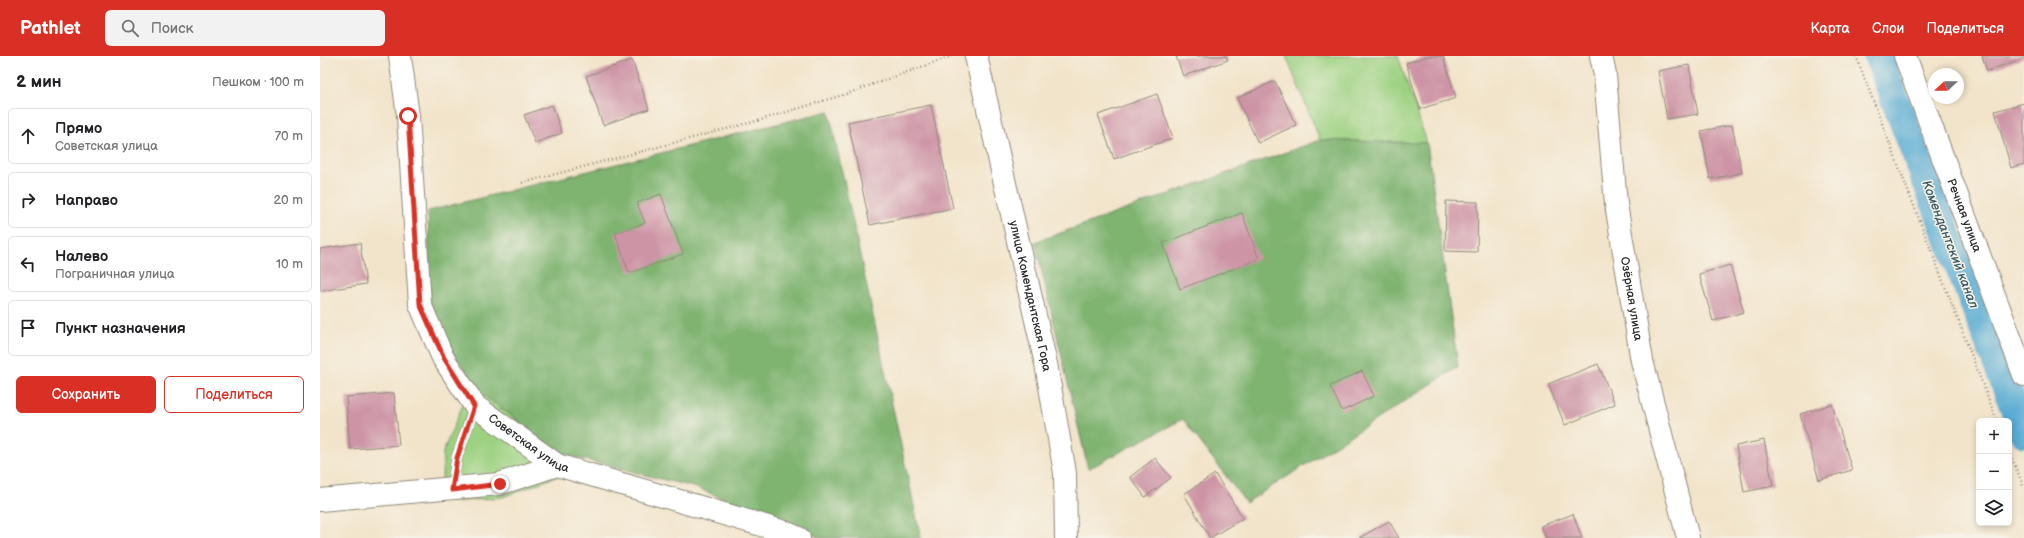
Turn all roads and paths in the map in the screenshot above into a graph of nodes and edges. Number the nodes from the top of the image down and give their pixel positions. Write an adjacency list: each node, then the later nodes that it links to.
1 (400, 56): 9 (street, Советская улица)
2 (952, 56): 7 (path)
3 (976, 56): 17 (street, улица Комендантская Гора)
4 (1602, 56): 18 (street, Озёрная улица)
5 (1856, 56): 10 (path)
6 (1905, 56): 8 (street, Речная улица)
7 (522, 183)
8 (2024, 374)
9 (474, 406): 12 (street, Советская улица); 14 (lane)
10 (1996, 418)
11 (2010, 454): 13 (path)
12 (557, 465): 14 (street); 16 (street, Советская улица)
13 (2024, 488)
14 (452, 490): 15 (street)
15 (320, 500)
16 (788, 536)
17 (1066, 538)
18 (1688, 538)

